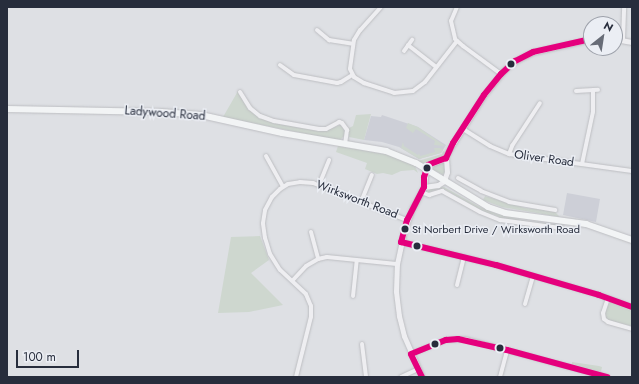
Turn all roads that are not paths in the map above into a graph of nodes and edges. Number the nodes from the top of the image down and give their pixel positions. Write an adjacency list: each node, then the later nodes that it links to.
1 (381, 7): 10 (street)
2 (457, 7): 7 (street)
3 (624, 7): 6 (street)
4 (317, 30): 10 (street)
5 (412, 40): 11 (street)
6 (623, 40): 9 (street)
7 (457, 41): 14 (street); 15 (street)
8 (583, 41): 15 (street)
9 (632, 42)
10 (353, 44): 16 (street)
11 (408, 46): 12 (street); 14 (street)
12 (404, 51)
13 (280, 65): 16 (street)
14 (436, 68): 16 (street)
15 (501, 74): 23 (street)
16 (352, 75)
17 (576, 91): 29 (street)
18 (240, 92): 20 (street)
19 (250, 97): 20 (street)
20 (245, 100): 24 (street)
21 (7, 109): 24 (main road, Ladywood Road)
22 (542, 110): 25 (street)
23 (462, 129): 25 (street, Oliver Road); 27 (street)
24 (345, 144): 30 (main road, Ladywood Road)
25 (509, 154): 29 (street, Oliver Road)
26 (266, 156): 36 (street)
27 (446, 158): 30 (street); 34 (street)
28 (329, 160): 35 (street)
29 (582, 164): 31 (street, Oliver Road)
30 (426, 169): 34 (main road, Ladywood Road); 37 (street)
31 (632, 171)
32 (372, 175): 40 (street)
33 (462, 179): 38 (street)
34 (444, 181): 37 (street); 39 (main road, Ladywood Road)
35 (319, 185): 36 (street, Wirksworth Road); 40 (street, Wirksworth Road)
36 (283, 187): 52 (street)
37 (423, 190): 42 (street); 43 (street)
38 (481, 191): 39 (street); 41 (street)
39 (476, 201): 45 (main road, Ladywood Road)
40 (361, 202): 42 (street, Wirksworth Road)
41 (552, 208)
42 (407, 220): 46 (street)
43 (559, 229)
44 (311, 232): 48 (street)
45 (632, 240)
46 (401, 242): 47 (street); 50 (street)
47 (464, 257): 51 (street); 53 (street)
48 (318, 259): 49 (street); 52 (street)
49 (357, 260): 50 (street); 54 (street)
50 (397, 264): 61 (street)
51 (533, 276): 55 (street); 56 (street)
52 (293, 280): 63 (street)
53 (457, 284)
54 (353, 296)
55 (608, 298): 57 (street); 58 (street)
56 (525, 304)
57 (632, 307)
58 (632, 329)
59 (362, 344): 64 (street)
60 (507, 350): 61 (street); 67 (street); 68 (street)
61 (411, 354): 62 (street)
62 (418, 369): 65 (street); 66 (street)
63 (298, 377)
64 (366, 377)
65 (401, 377)
66 (422, 377)
67 (500, 377)
68 (607, 377)

